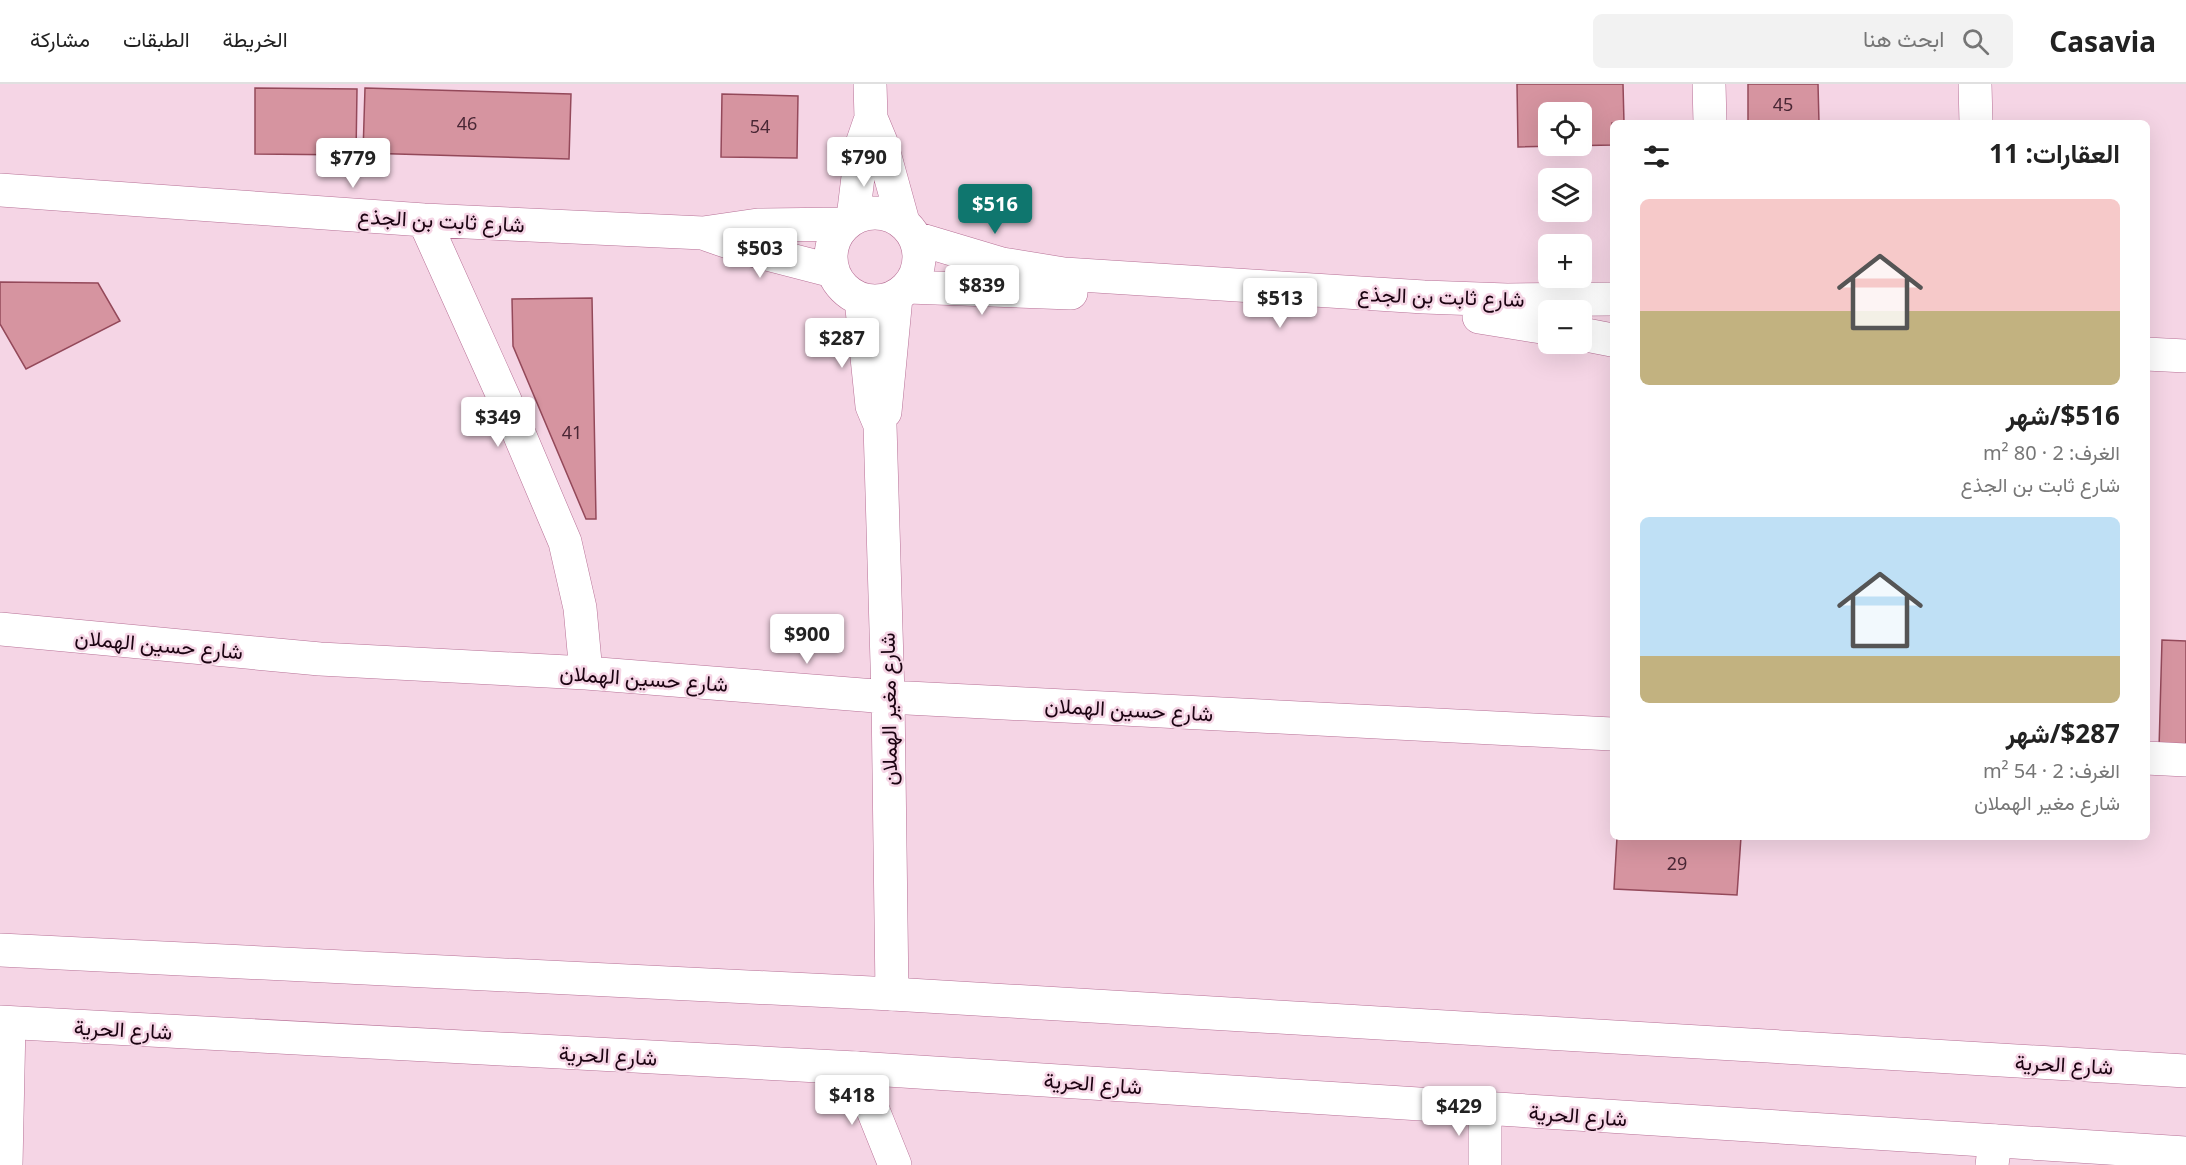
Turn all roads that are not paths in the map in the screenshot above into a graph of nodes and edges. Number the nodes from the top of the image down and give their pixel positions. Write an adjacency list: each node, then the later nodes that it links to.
1 (870, 84): 4 (main road)
2 (1709, 84): 5 (main road)
3 (1975, 84): 6 (main road)
4 (871, 118): 9 (main road); 10 (main road)
5 (1710, 120)
6 (1976, 120)
7 (0, 190): 8 (main road, شارع ثابت بن الجذع)
8 (424, 220): 11 (main road, شارع ثابت بن الجذع); 23 (main road)
9 (849, 221): 10 (main road); 11 (main road, شارع ثابت بن الجذع); 12 (main road)
10 (909, 230): 13 (main road); 14 (main road, شارع ثابت بن الجذع)
11 (703, 234): 12 (main road, شارع ثابت بن الجذع)
12 (832, 271): 15 (main road)
13 (902, 292): 15 (main road); 16 (main road, شارع ثابت بن الجذع); 21 (main road, شارع مغير الهملان)
14 (1610, 298)
15 (861, 299): 21 (main road, شارع مغير الهملان)
16 (1538, 327)
17 (1592, 336): 18 (main road)
18 (1610, 340)
19 (2150, 354): 20 (main road)
20 (2186, 356)
21 (880, 425): 24 (main road, شارع مغير الهملان)
22 (0, 629): 23 (main road, شارع حسين الهملان)
23 (586, 673): 24 (main road, شارع حسين الهملان)
24 (888, 697): 25 (main road, شارع حسين الهملان); 29 (main road, شارع مغير الهملان)
25 (1610, 734)
26 (2150, 758): 27 (main road)
27 (2186, 760)
28 (0, 950): 29 (main road, شارع الحرية)
29 (892, 994): 32 (main road, شارع الحرية)
30 (4, 1023): 31 (main road, شارع الحرية); 36 (main road)
31 (856, 1068): 33 (main road, شارع الحرية); 37 (main road)
32 (2186, 1071)
33 (1485, 1109): 34 (main road, شارع الحرية); 38 (main road)
34 (1993, 1153): 35 (main road, شارع الحرية)
35 (2186, 1153)
36 (6, 1165)
37 (895, 1165)
38 (1485, 1165)

